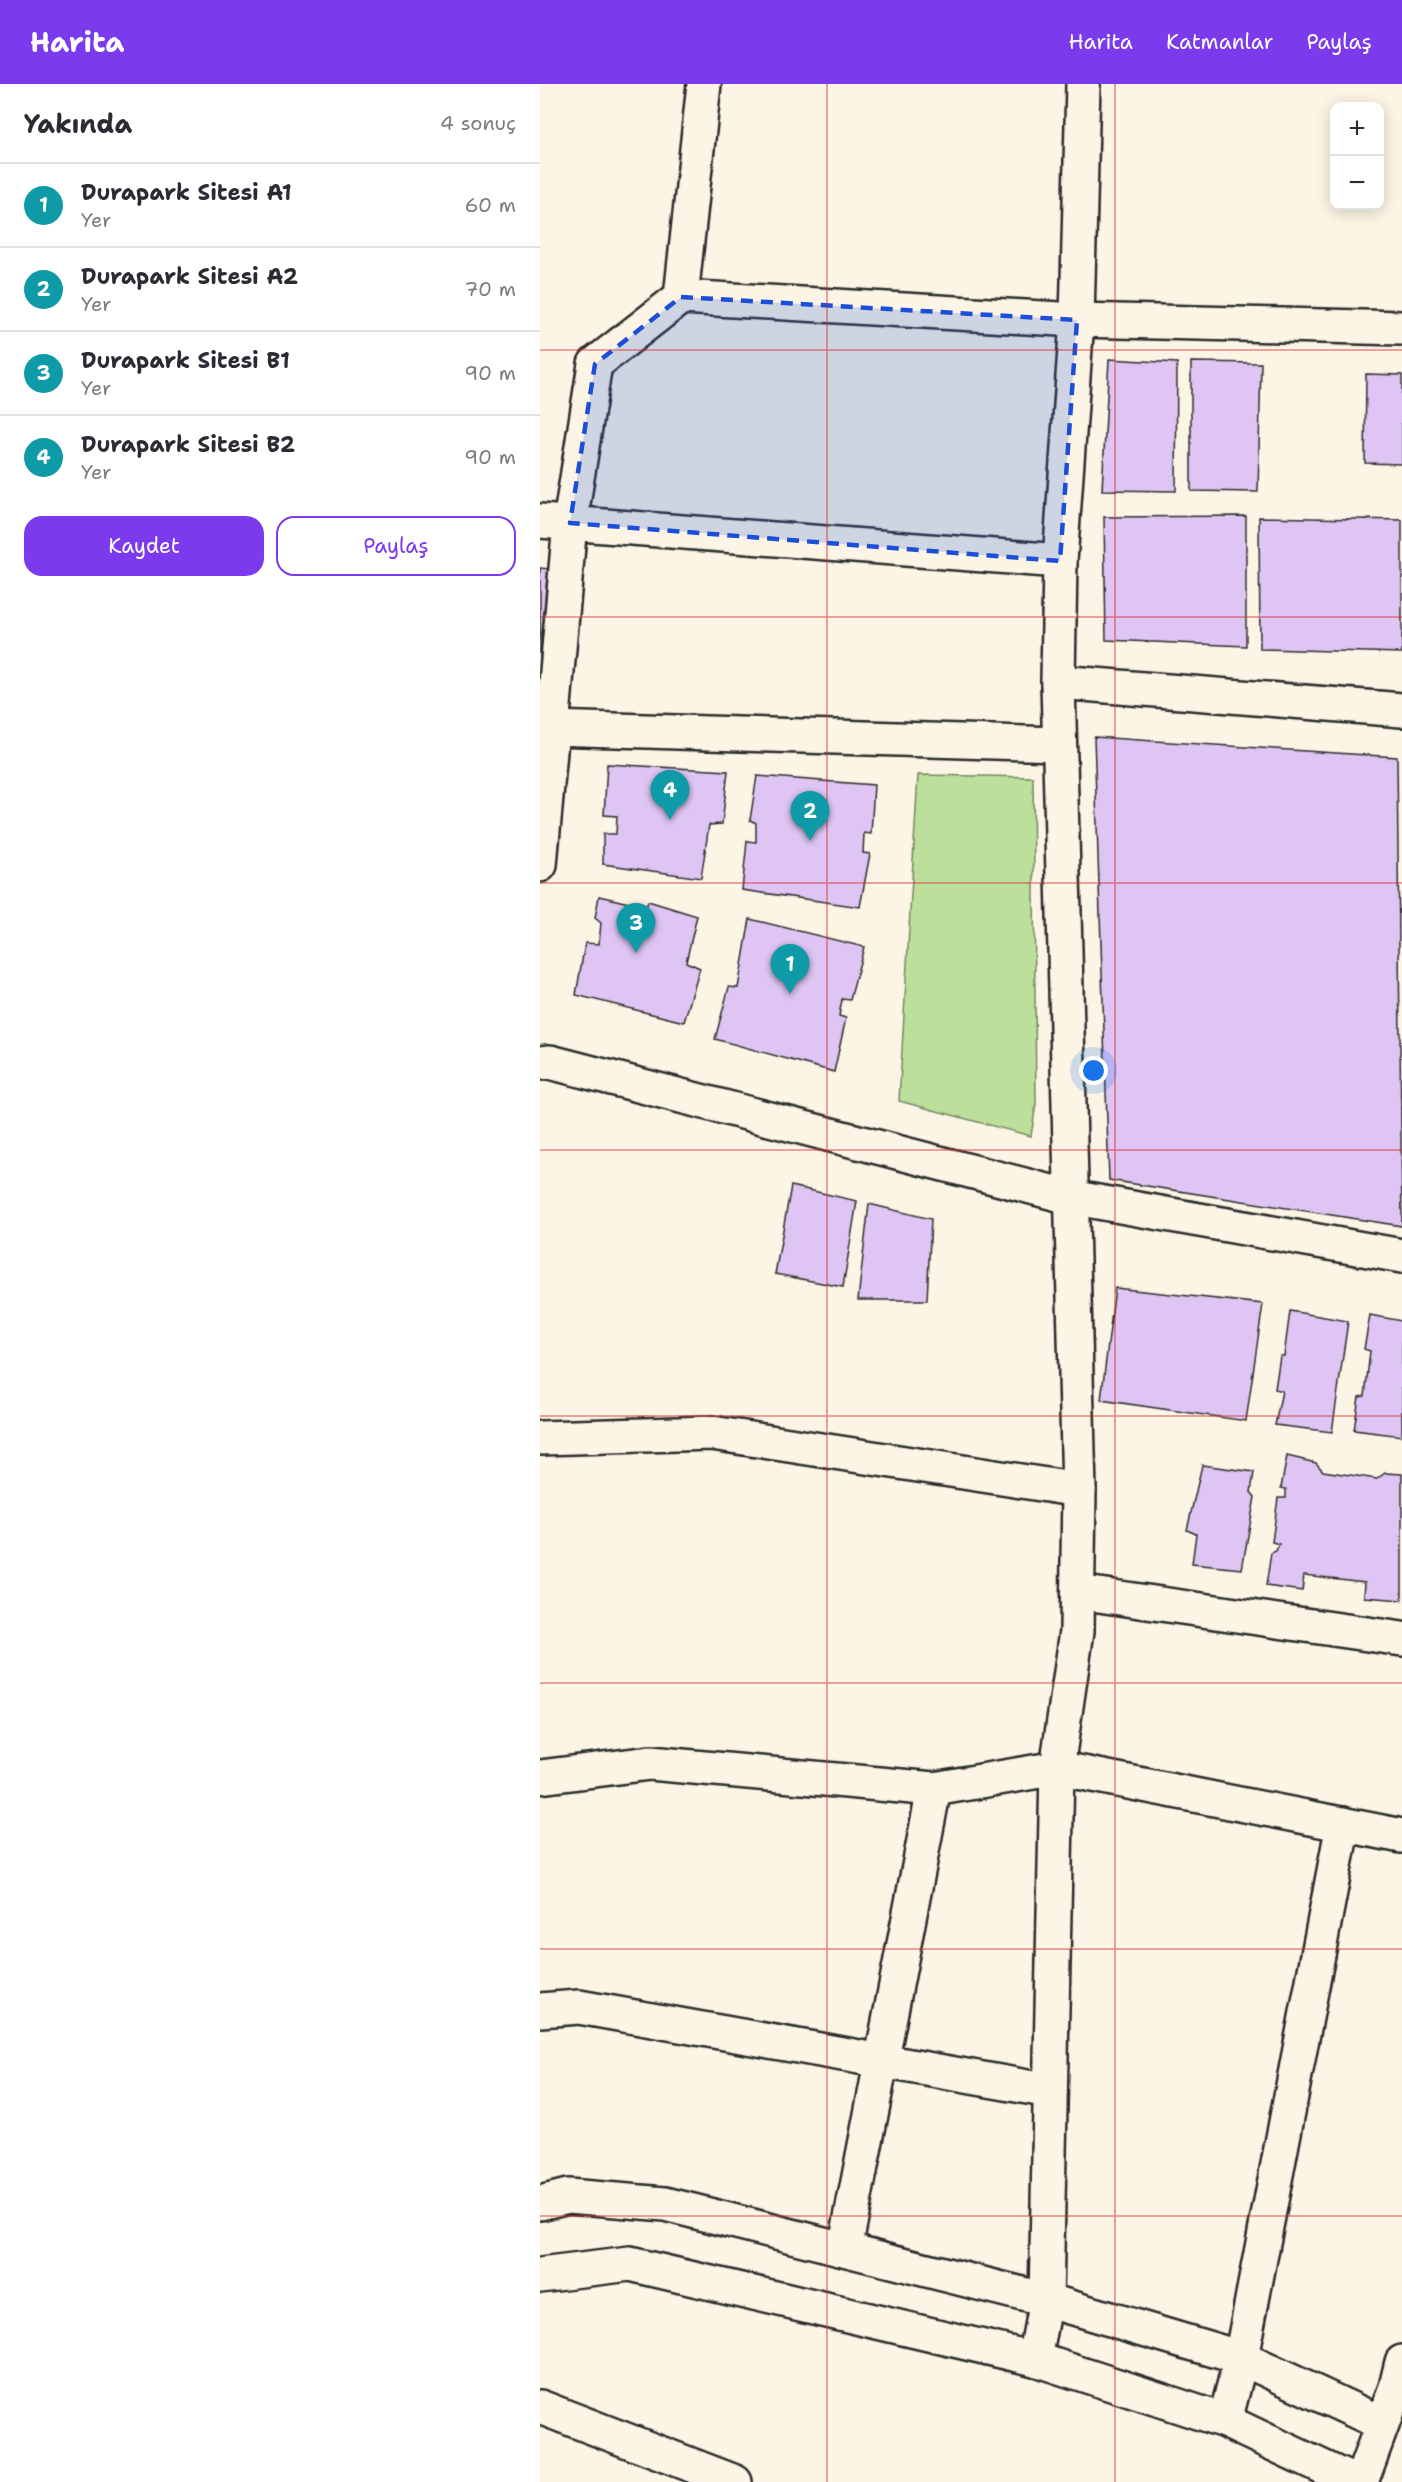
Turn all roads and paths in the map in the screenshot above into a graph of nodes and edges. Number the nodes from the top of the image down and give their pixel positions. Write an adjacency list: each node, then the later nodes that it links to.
1 (704, 84): 3 (street)
2 (1083, 84): 4 (street)
3 (681, 297): 4 (street); 6 (street)
4 (1077, 320): 5 (street); 7 (street)
5 (1402, 328)
6 (555, 522): 7 (street); 10 (street)
7 (1060, 561): 8 (street)
8 (1058, 682): 9 (street); 11 (street)
9 (1402, 710)
10 (552, 728): 11 (street); 12 (street)
11 (1059, 744): 14 (street)
12 (540, 865)
13 (540, 1063): 14 (street)
14 (1070, 1197): 15 (street); 17 (street)
15 (1402, 1256)
16 (540, 1438): 17 (street)
17 (1079, 1490): 18 (street)
18 (1078, 1592): 19 (street); 20 (street)
19 (1402, 1639)
20 (1057, 1768): 22 (street); 23 (street); 27 (street)
21 (540, 1777): 22 (street)
22 (934, 1789): 26 (street)
23 (1343, 1824): 24 (street); 32 (street)
24 (1402, 1836)
25 (540, 2010): 26 (street)
26 (881, 2061): 27 (street); 29 (street)
27 (1050, 2091): 31 (street)
28 (540, 2203): 29 (street)
29 (845, 2249): 31 (street)
30 (540, 2275): 33 (street)
31 (1046, 2300): 32 (street); 33 (street)
32 (1241, 2358): 36 (street); 37 (street)
33 (1035, 2359): 36 (street)
34 (1400, 2380): 37 (street)
35 (540, 2407): 38 (street)
36 (1225, 2421): 39 (street)
37 (1381, 2423): 40 (street)
38 (735, 2482)
39 (1354, 2482)
40 (1361, 2482)

